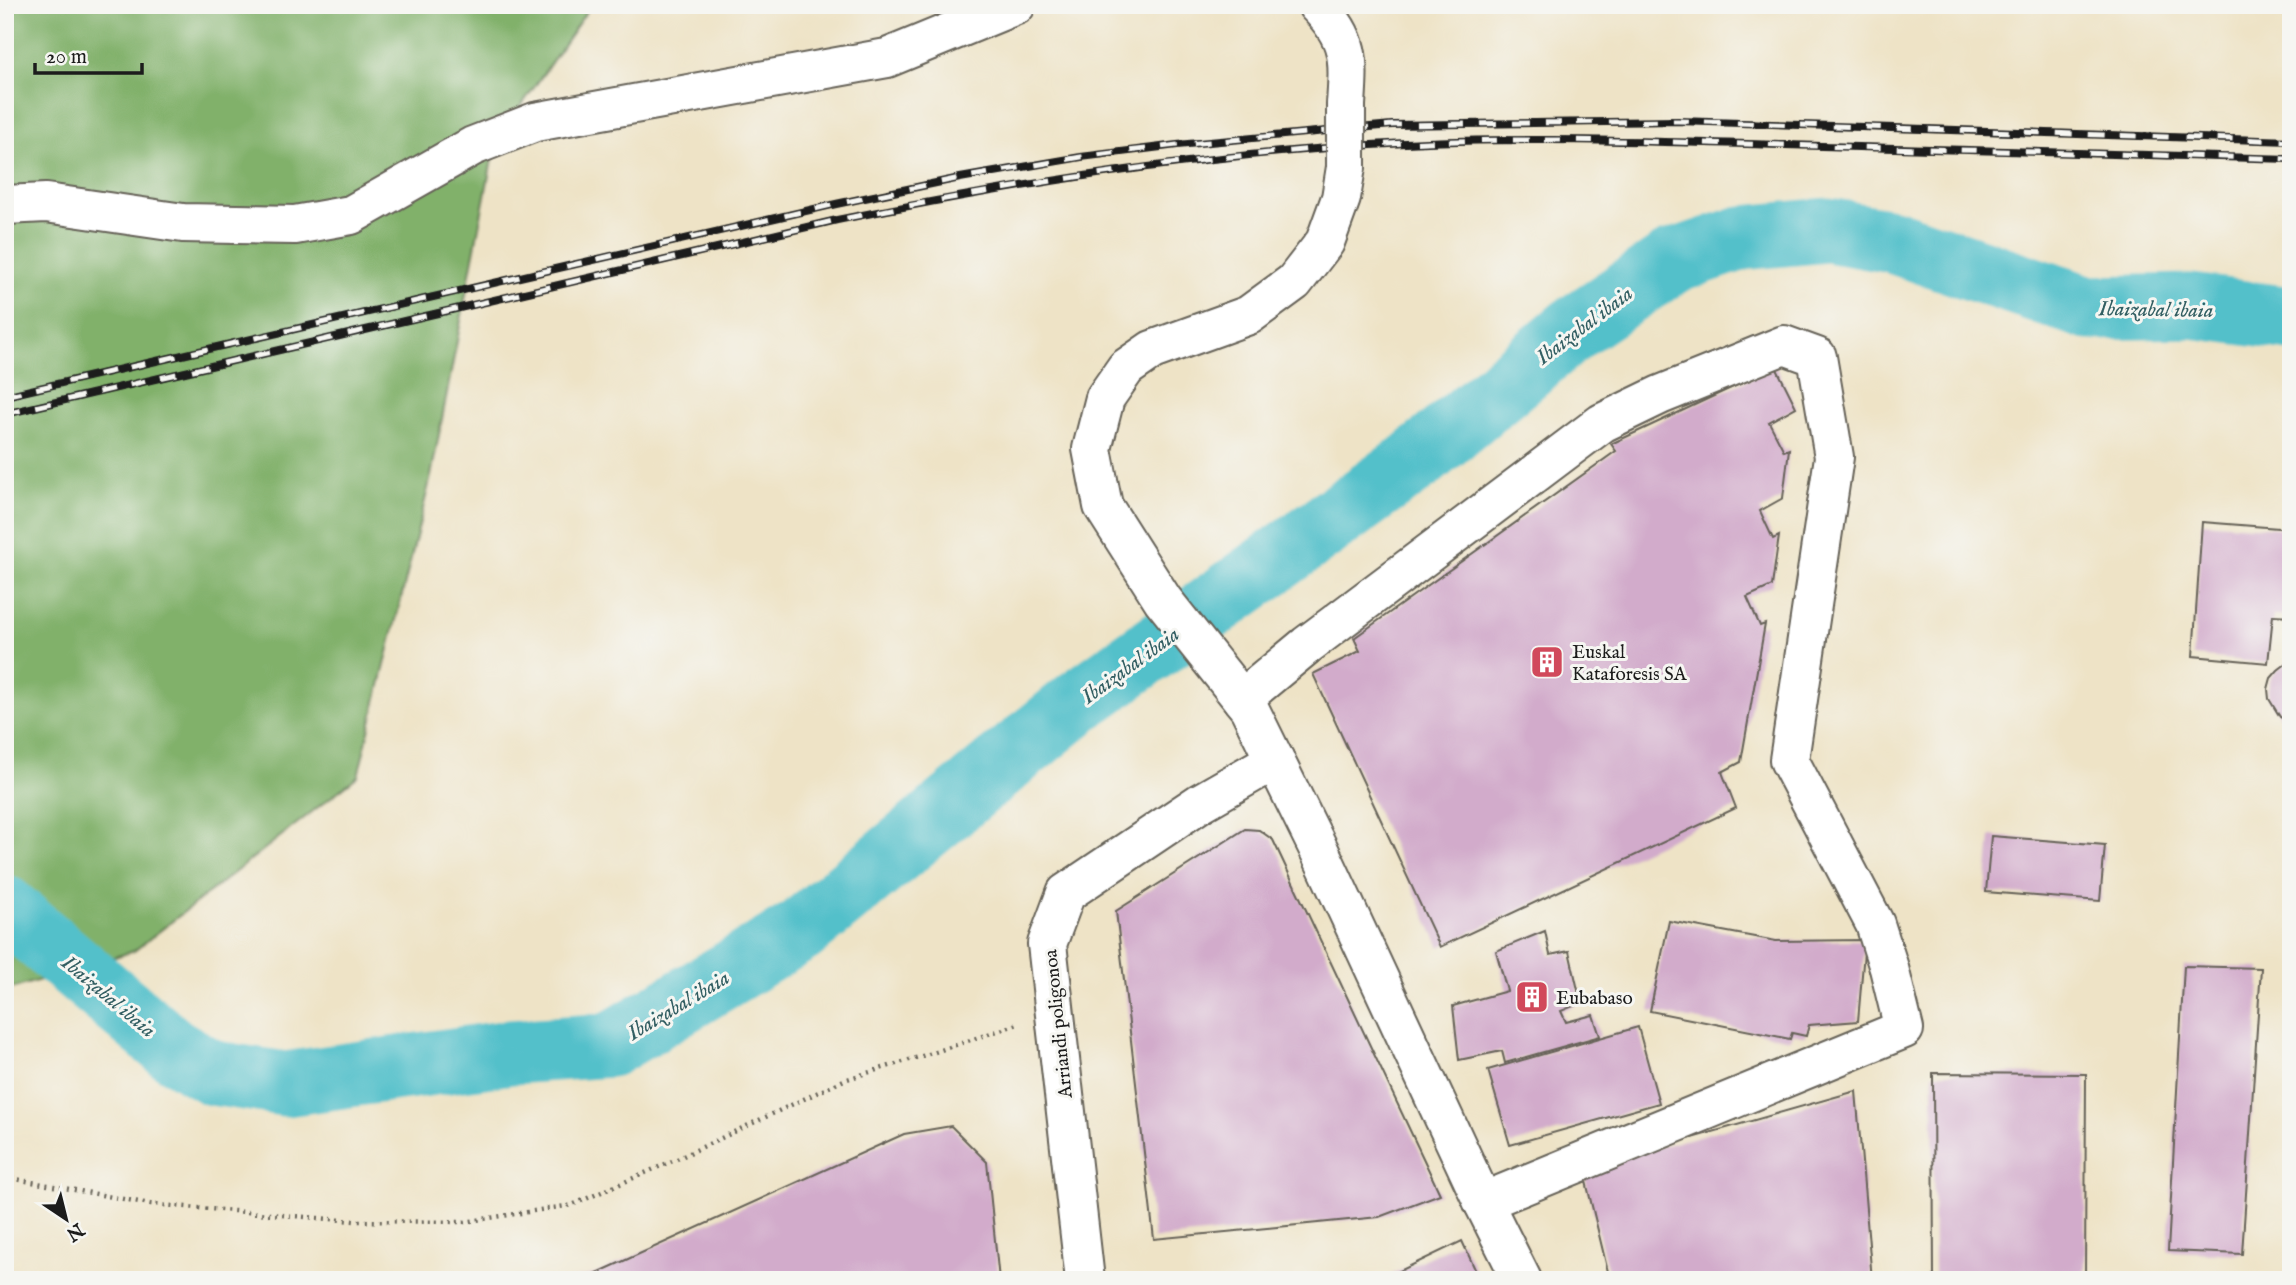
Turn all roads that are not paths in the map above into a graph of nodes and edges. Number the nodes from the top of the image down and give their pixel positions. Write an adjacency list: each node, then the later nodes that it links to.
1 (1016, 5): 3 (street)
2 (1317, 5): 4 (street, bridge)
3 (5, 205)
4 (1242, 699): 5 (street); 6 (street)
5 (1275, 760): 6 (street); 7 (street, Arriandi poligonoa)
6 (1483, 1202): 8 (street)
7 (1085, 1280)
8 (1522, 1280)

